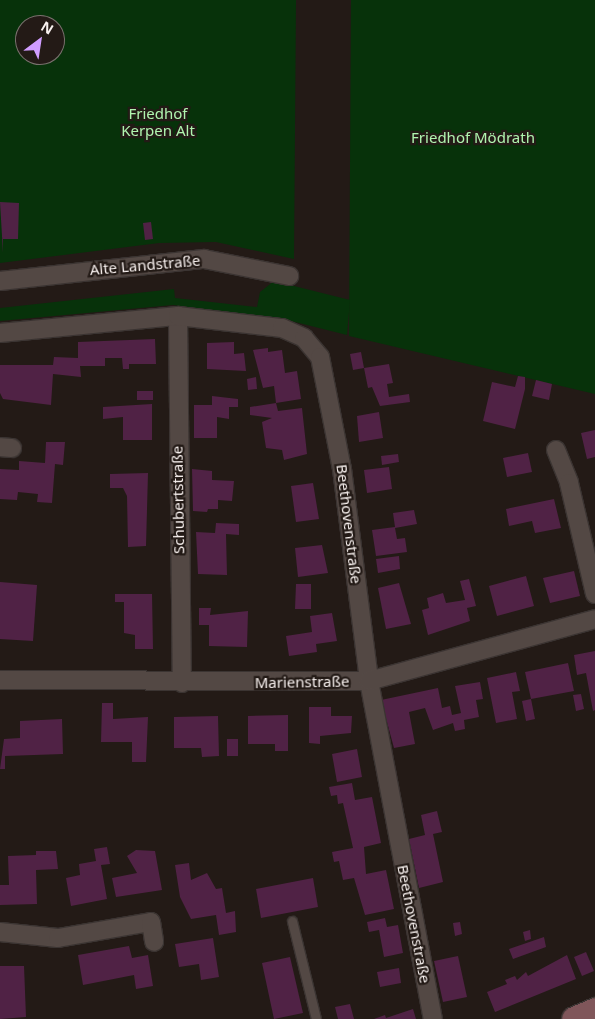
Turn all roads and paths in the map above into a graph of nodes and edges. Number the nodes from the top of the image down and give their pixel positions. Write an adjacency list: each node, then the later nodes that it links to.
1 (288, 276): 2 (street, Alte Landstraße)
2 (0, 281)
3 (178, 316): 4 (street, Beethovenstraße); 9 (street, Beethovenstraße); 10 (street, Schubertstraße)
4 (0, 333)
5 (556, 450): 6 (street)
6 (595, 594)
7 (595, 619): 9 (street, Marienstraße)
8 (0, 680): 10 (street, Marienstraße)
9 (369, 681): 10 (street, Marienstraße); 16 (street, Beethovenstraße)
10 (182, 683)
11 (292, 921): 15 (lane)
12 (0, 932): 13 (street)
13 (154, 942)
14 (595, 1010): 17 (main road)
15 (316, 1019)
16 (433, 1019)
17 (574, 1019)

